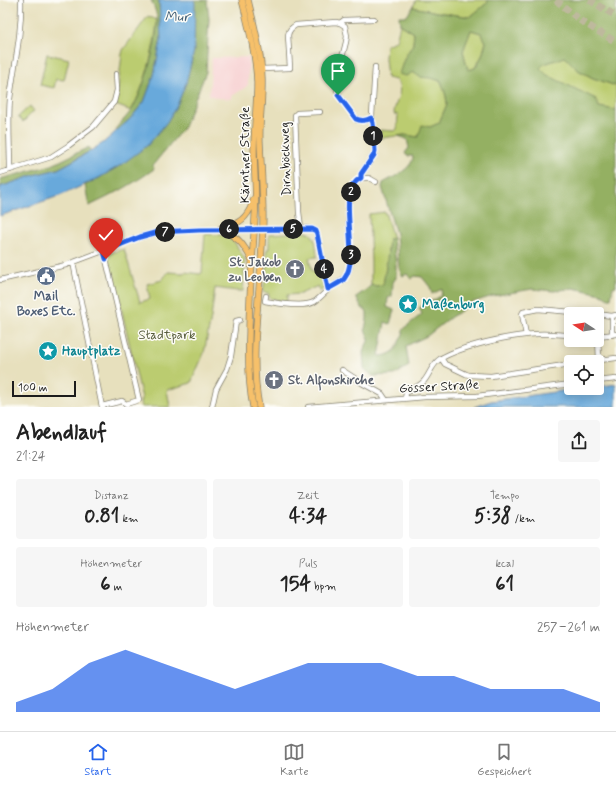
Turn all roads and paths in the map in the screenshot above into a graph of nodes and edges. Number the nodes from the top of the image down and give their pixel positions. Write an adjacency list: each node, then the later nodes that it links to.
1 (21, 0): 11 (street)
2 (242, 0): 15 (main road, Kärntner Straße)
3 (248, 0): 7 (main road, Kärntner Straße)
4 (374, 18): 5 (street)
5 (340, 23): 7 (street); 10 (street)
6 (375, 67): 10 (street)
7 (261, 69): 19 (main road, Kärntner Straße)
8 (116, 74): 11 (street)
9 (320, 112): 16 (street, Dirnböckweg)
10 (371, 118): 13 (street)
11 (10, 170): 12 (street)
12 (0, 173)
13 (361, 178): 14 (street); 24 (street)
14 (376, 182)
15 (256, 195): 17 (main road); 18 (main road, Kärntner Straße)
16 (301, 228): 19 (street); 24 (street)
17 (220, 229): 18 (street); 20 (street); 21 (main road)
18 (254, 230): 19 (street); 21 (main road, Kärntner Straße)
19 (262, 230): 46 (main road, Kärntner Straße)
20 (104, 251): 22 (street); 47 (street)
21 (252, 260): 46 (main road, Kärntner Straße)
22 (73, 262): 23 (street); 47 (street)
23 (0, 280)
24 (328, 289): 26 (street)
25 (266, 296): 26 (street)
26 (301, 305): 27 (street)
27 (313, 308)
28 (564, 311): 33 (street)
29 (604, 314): 30 (street)
30 (614, 315): 32 (street)
31 (240, 320): 48 (street)
32 (614, 334): 35 (street)
33 (526, 335): 34 (street); 36 (street)
34 (564, 335)
35 (604, 335)
36 (441, 358): 39 (street); 44 (street)
37 (616, 358): 38 (street)
38 (604, 359)
39 (564, 365)
40 (342, 370): 45 (street)
41 (616, 379): 42 (street)
42 (604, 380)
43 (564, 385): 44 (street, Gösser Straße)
44 (405, 399): 45 (street, Gösser Straße)
45 (386, 400): 49 (street, Gösser Straße)
46 (255, 405)
47 (102, 407)
48 (212, 407)
49 (308, 407)

